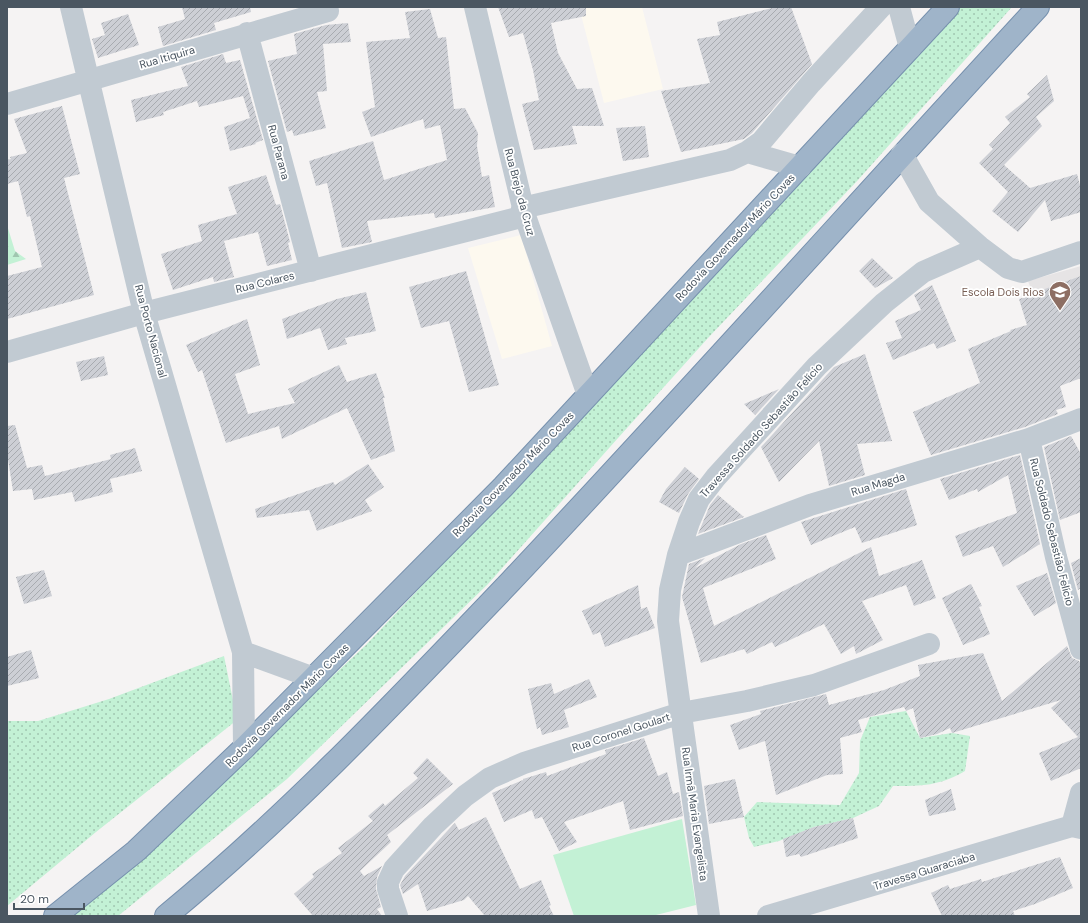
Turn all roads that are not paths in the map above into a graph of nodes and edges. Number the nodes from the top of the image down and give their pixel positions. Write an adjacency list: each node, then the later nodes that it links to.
1 (71, 7): 10 (street, Rua Porto Nacional)
2 (475, 7): 15 (street, Rua Brejo da Cruz)
3 (880, 7): 12 (street, Rua Colares)
4 (899, 7): 9 (street)
5 (948, 7): 9 (highway, Rodovia Governador Mário Covas)
6 (1038, 7): 13 (highway)
7 (328, 10): 8 (street, Rua Itiquira)
8 (247, 33): 10 (street, Rua Itiquira); 18 (street, Rua Parana)
9 (910, 48): 14 (highway, Rodovia Governador Mário Covas)
10 (88, 80): 11 (street, Rua Itiquira); 19 (street, Rua Porto Nacional)
11 (7, 104)
12 (747, 152): 14 (street); 15 (street, Rua Colares)
13 (902, 154): 16 (street); 34 (highway)
14 (800, 167): 21 (highway, Rodovia Governador Mário Covas)
15 (523, 212): 18 (street, Rua Colares); 21 (street, Rua Brejo da Cruz)
16 (980, 247): 17 (street); 24 (street, Travessa Soldado Sebastião Felício)
17 (1081, 252)
18 (311, 271): 19 (street, Rua Colares)
19 (144, 313): 20 (street, Rua Colares); 27 (street, Rua Porto Nacional)
20 (7, 352)
21 (588, 395): 28 (highway, Rodovia Governador Mário Covas)
22 (1081, 419): 23 (street, Rua Magda)
23 (1029, 439): 24 (street, Rua Magda); 26 (street, Rua Soldado Sebastião Felício)
24 (678, 555): 29 (street, Travessa Soldado Sebastião Felício)
25 (929, 644): 29 (street, Rua Coronel Goulart)
26 (1081, 649)
27 (243, 652): 28 (street); 30 (street, Rua Porto Nacional)
28 (314, 678): 30 (highway, Rodovia Governador Mário Covas)
29 (682, 713): 35 (street, Rua Coronel Goulart); 36 (street, Rua Irmã Maria Evangelista)
30 (244, 748): 33 (highway, Rodovia Governador Mário Covas)
31 (1081, 793): 32 (street)
32 (1077, 827): 37 (street, Travessa Guaraciaba)
33 (55, 916)
34 (166, 916)
35 (397, 916)
36 (709, 916)
37 (768, 916)

